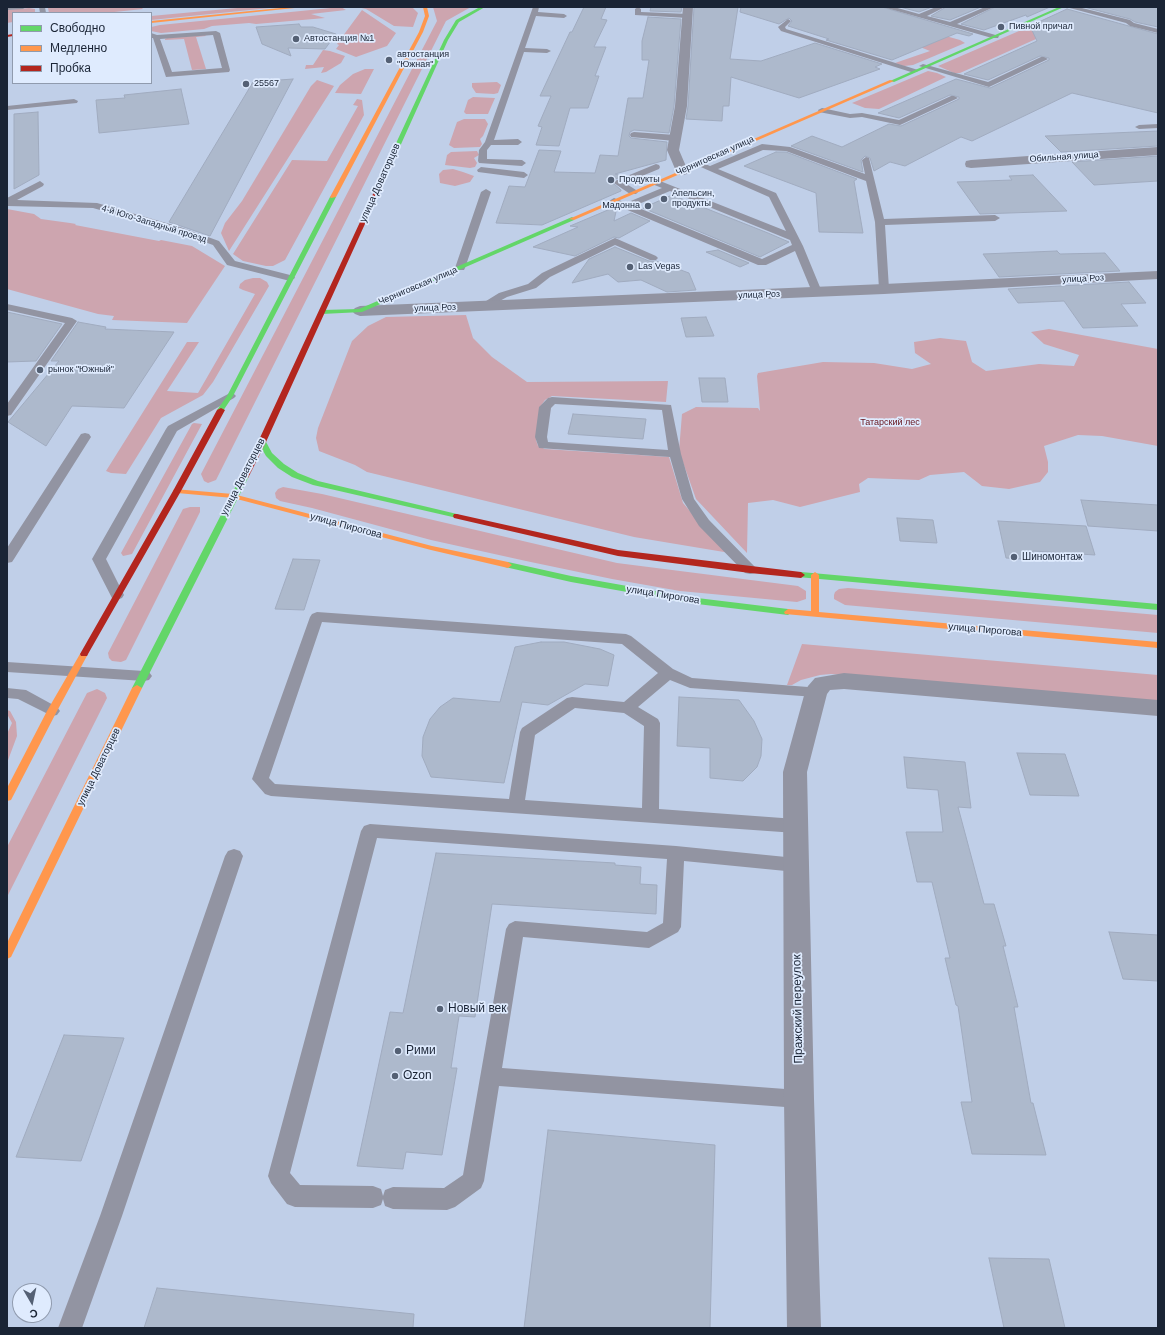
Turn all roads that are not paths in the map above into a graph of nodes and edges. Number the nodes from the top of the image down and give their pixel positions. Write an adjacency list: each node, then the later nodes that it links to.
1 (23, 7): 12 (lane)
2 (220, 7): 15 (main road)
3 (302, 7): 20 (main road)
4 (425, 7): 66 (main road)
5 (483, 7): 72 (main road, улица Доваторцев)
6 (536, 7): 16 (lane)
7 (889, 7): 18 (lane)
8 (942, 7): 18 (lane)
9 (991, 7): 21 (lane)
10 (1062, 7): 24 (main road, Черниговская улица)
11 (1069, 7): 22 (lane)
12 (7, 8)
13 (638, 9): 14 (lane)
14 (688, 12): 37 (street)
15 (152, 14)
16 (533, 14): 17 (lane); 25 (lane)
17 (564, 16)
18 (920, 16): 21 (lane)
19 (788, 21): 29 (lane)
20 (152, 22)
21 (951, 24): 24 (lane)
22 (1158, 31)
23 (154, 36): 23 (lane)
24 (995, 36): 28 (main road, Черниговская улица)
25 (521, 50): 26 (lane); 39 (lane)
26 (547, 51)
27 (1044, 59): 28 (lane)
28 (924, 66): 29 (main road, Черниговская улица)
29 (914, 70): 33 (main road, Черниговская улица)
30 (954, 98): 33 (lane)
31 (74, 101): 32 (lane)
32 (7, 108)
33 (822, 110): 45 (main road, Черниговская улица)
34 (1158, 126): 35 (lane)
35 (1139, 127)
36 (634, 135): 37 (lane)
37 (676, 138): 49 (street)
38 (518, 142): 39 (lane)
39 (486, 146): 40 (lane); 43 (lane)
40 (524, 150)
41 (1158, 151): 46 (street, Обильная улица)
42 (866, 160): 51 (lane)
43 (482, 161): 44 (lane); 50 (lane)
44 (522, 163)
45 (698, 164): 48 (lane); 49 (main road, Черниговская улица)
46 (971, 164)
47 (656, 168): 56 (lane)
48 (711, 169): 51 (lane); 62 (lane)
49 (682, 171): 52 (main road, Черниговская улица)
50 (524, 175)
51 (870, 179): 61 (lane)
52 (655, 182): 54 (lane); 56 (main road, Черниговская улица)
53 (40, 184): 58 (lane)
54 (669, 188): 59 (lane); 62 (lane)
55 (486, 192): 64 (lane)
56 (633, 192): 57 (main road, Черниговская улица)
57 (614, 201): 59 (lane); 64 (main road, Черниговская улица)
58 (7, 202): 66 (lane, 4-й Юго-Западный проезд)
59 (627, 206): 62 (lane)
60 (995, 218): 61 (lane)
61 (880, 222): 67 (lane)
62 (796, 242): 68 (lane)
63 (654, 258): 69 (lane)
64 (460, 268): 71 (main road, Черниговская улица)
65 (1158, 275): 67 (street, улица Роз)
66 (290, 278): 73 (main road)
67 (884, 290): 68 (street, улица Роз)
68 (817, 292): 69 (street, улица Роз)
69 (483, 306): 71 (street, улица Роз)
70 (7, 307): 74 (lane)
71 (360, 311): 72 (main road, Черниговская улица)
72 (322, 312): 76 (main road, улица Доваторцев)
73 (230, 396): 78 (main road); 83 (lane)
74 (7, 412)
75 (85, 437): 80 (lane)
76 (262, 442): 79 (main road, улица Доваторцев); 81 (main road)
77 (674, 454): 77 (lane); 81 (lane)
78 (177, 491): 79 (main road, улица Пирогова); 83 (main road)
79 (233, 496): 85 (main road, улица Пирогова); 90 (main road, улица Доваторцев)
80 (7, 559)
81 (750, 570): 82 (main road)
82 (815, 575): 84 (main road); 85 (main road)
83 (117, 595): 88 (main road)
84 (1158, 607)
85 (815, 615): 86 (main road, улица Пирогова)
86 (1158, 645)
87 (7, 667): 88 (lane)
88 (75, 671): 90 (lane); 95 (main road)
89 (668, 673): 91 (lane); 93 (lane); 97 (lane)
90 (144, 676): 103 (main road, улица Доваторцев)
91 (816, 692): 94 (street); 99 (street, Пражский переулок)
92 (7, 693): 95 (lane)
93 (627, 708): 97 (lane); 98 (lane)
94 (1158, 708)
95 (52, 711): 96 (main road)
96 (7, 796)
97 (516, 806): 98 (lane)
98 (650, 815): 99 (lane)
99 (796, 826): 102 (street, Пражский переулок)
100 (676, 853): 102 (lane); 104 (lane); 106 (lane)
101 (234, 856): 108 (lane)
102 (796, 865): 105 (street, Пражский переулок)
103 (7, 954)
104 (491, 1076): 105 (lane); 107 (lane)
105 (799, 1099): 109 (street, Пражский переулок)
106 (373, 1197)
107 (393, 1198)
108 (70, 1328)
109 (804, 1328)

